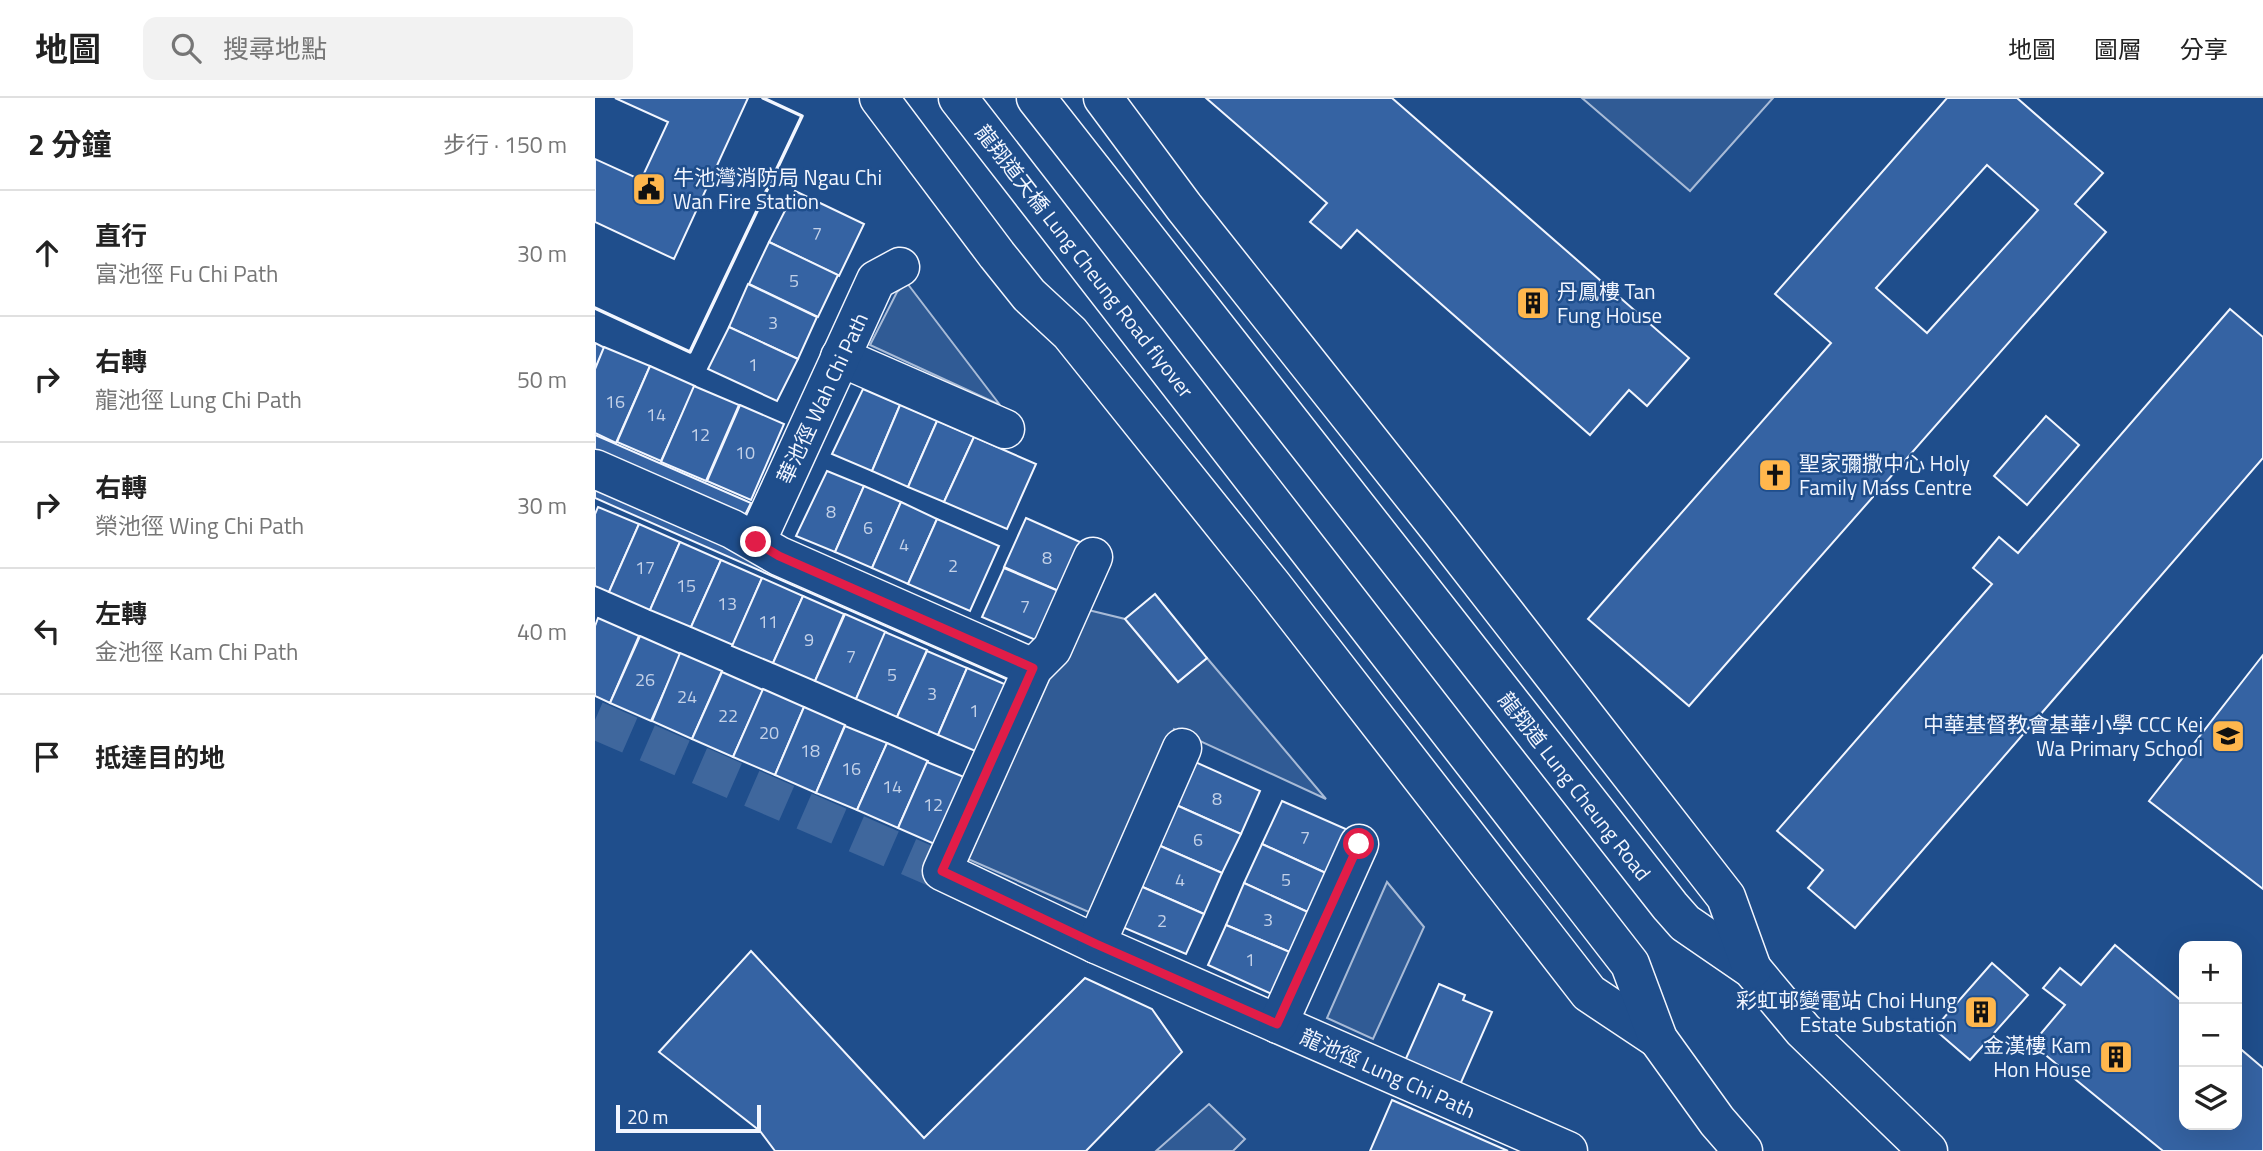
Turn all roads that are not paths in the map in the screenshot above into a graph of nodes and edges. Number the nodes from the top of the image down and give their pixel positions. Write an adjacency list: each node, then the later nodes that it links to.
1 (879, 98): 17 (main road)
2 (958, 98): 17 (main road, 龍翔道天橋 Lung Cheung Road flyover)
3 (1036, 98): 15 (main road, 龍翔道 Lung Cheung Road)
4 (1103, 98): 15 (main road)
5 (900, 267): 6 (main road, 華池徑 Wah Chi Path)
6 (840, 357): 7 (main road); 9 (main road, 華池徑 Wah Chi Path)
7 (1005, 429)
8 (595, 469): 9 (main road)
9 (756, 542): 11 (main road)
10 (1093, 557): 11 (main road)
11 (1033, 668): 14 (main road, 龍池徑 Lung Chi Path)
12 (1182, 748): 14 (main road)
13 (1359, 844): 16 (main road)
14 (1096, 944): 16 (main road, 龍池徑 Lung Chi Path)
15 (1752, 969): 20 (main road, 龍翔道 Lung Cheung Road)
16 (1277, 1024): 18 (main road, 龍池徑 Lung Chi Path)
17 (1658, 1039): 19 (main road)
18 (1568, 1151)
19 (1743, 1151)
20 (1928, 1151)

